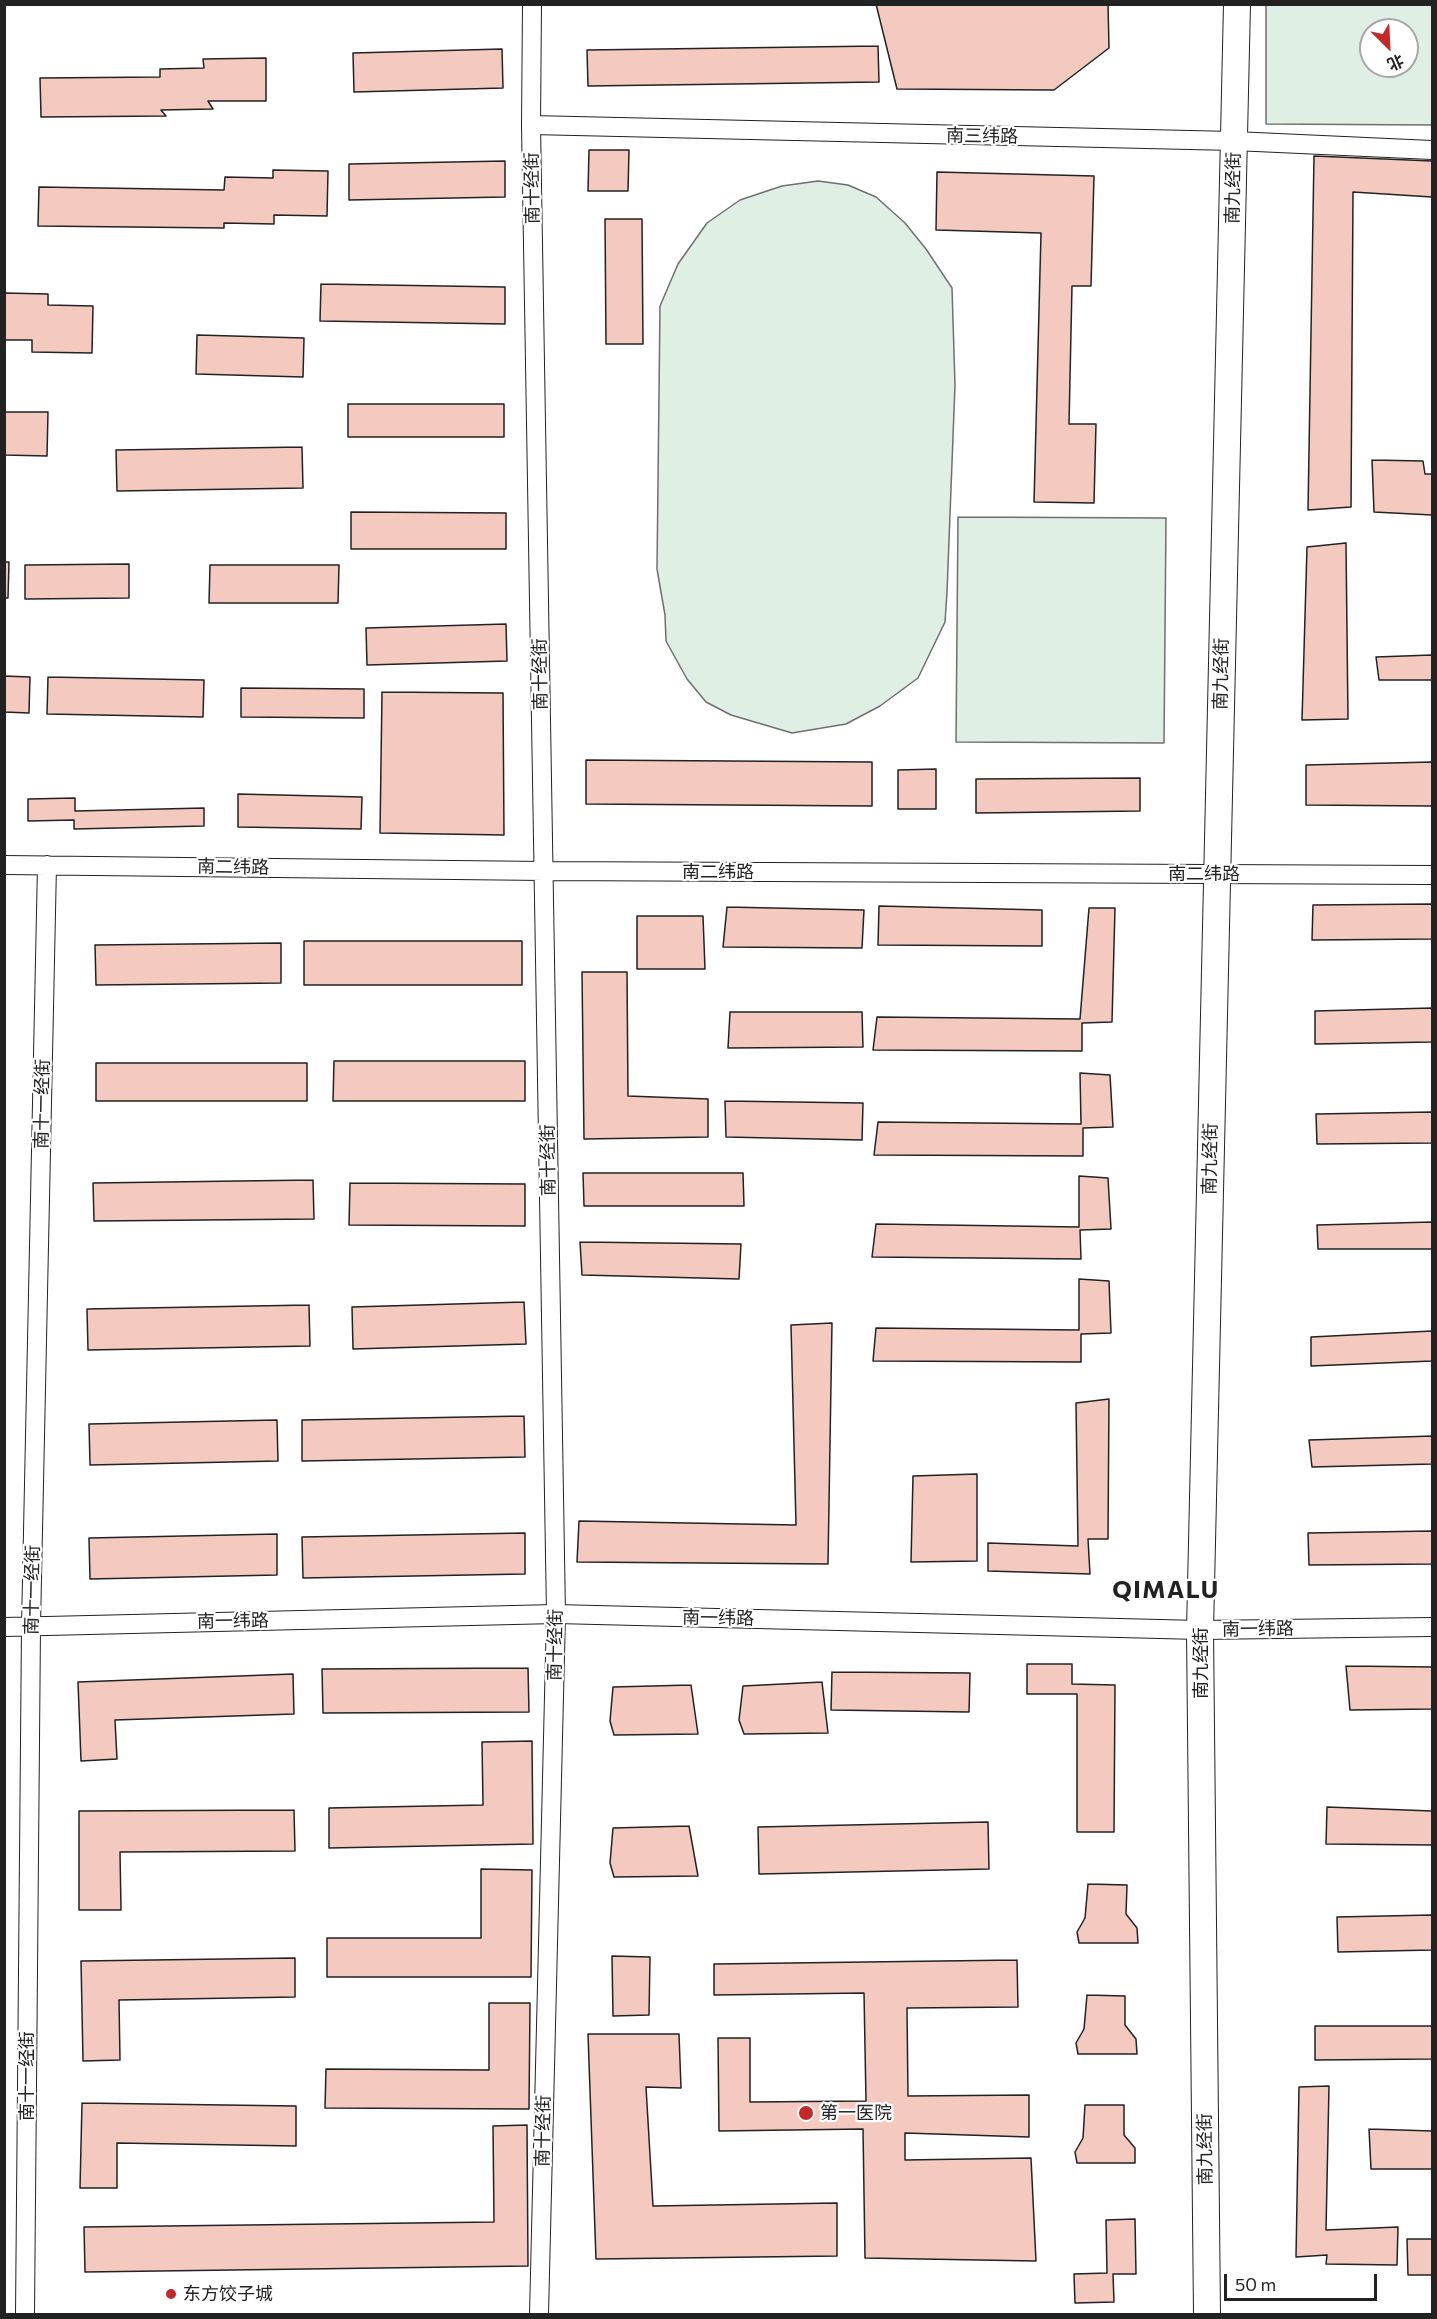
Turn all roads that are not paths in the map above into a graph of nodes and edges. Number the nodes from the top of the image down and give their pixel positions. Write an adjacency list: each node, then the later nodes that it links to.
1 (532, 4): 3 (street, 南十经街)
2 (1237, 4): 4 (main road, 南九经街)
3 (531, 125): 4 (street, 南三纬路); 8 (street, 南十经街)
4 (1234, 141): 5 (street, 南三纬路); 9 (main road, 南九经街)
5 (1432, 150)
6 (4, 865): 7 (street, 南二纬路)
7 (47, 865): 8 (street, 南二纬路); 12 (street, 南十一经街)
8 (544, 872): 9 (street, 南二纬路); 11 (street, 南十经街)
9 (1216, 874): 10 (street, 南二纬路); 15 (main road, 南九经街)
10 (1432, 875)
11 (556, 1614): 12 (street, 南一纬路); 15 (street, 南一纬路); 17 (street, 南十经街)
12 (31, 1626): 13 (street, 南一纬路); 16 (street, 南十一经街)
13 (4, 1627)
14 (1432, 1627): 15 (street, 南一纬路)
15 (1200, 1630): 18 (main road, 南九经街)
16 (25, 2314)
17 (539, 2314)
18 (1207, 2314)

